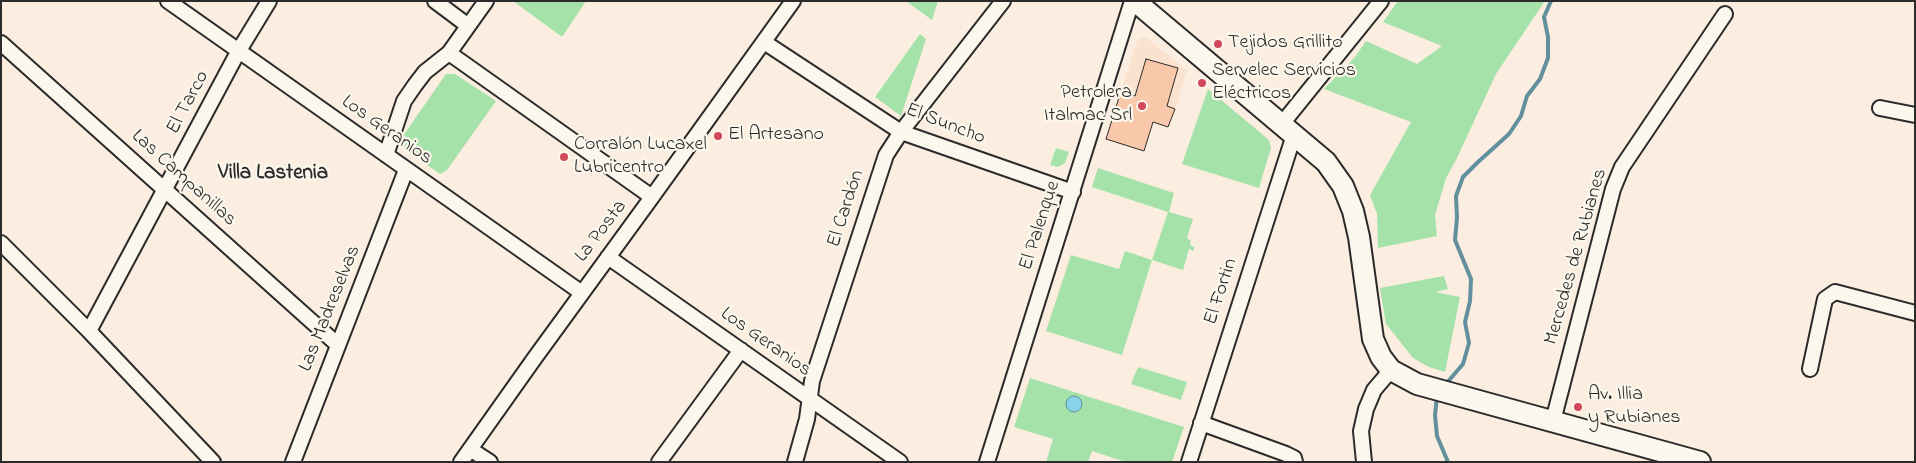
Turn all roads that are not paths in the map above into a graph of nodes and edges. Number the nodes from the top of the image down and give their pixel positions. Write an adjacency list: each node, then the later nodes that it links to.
1 (168, 1): 13 (street, Los Geranios)
2 (269, 1): 13 (street, El Tarco)
3 (434, 1): 10 (street)
4 (486, 1): 10 (street)
5 (793, 1): 11 (street, La Posta)
6 (1003, 1): 18 (street, El Cardón)
7 (1134, 1): 17 (main road); 22 (street, El Palenque)
8 (1380, 1): 17 (street)
9 (1725, 14): 34 (street, Mercedes de Rubianes)
10 (467, 25): 14 (street)
11 (764, 42): 18 (street, El Suncho); 23 (street, La Posta)
12 (1, 44): 21 (street, Las Campanillas)
13 (238, 52): 19 (street, Los Geranios); 21 (street, El Tarco)
14 (449, 53): 19 (street); 23 (street)
15 (1880, 108): 16 (street)
16 (1915, 115)
17 (1288, 130): 32 (main road); 35 (street, El Fortin)
18 (901, 132): 22 (street, El Suncho); 33 (street, El Cardón)
19 (386, 156): 20 (street, Los Geranios)
20 (406, 170): 26 (street, Los Geranios); 29 (street, Las Madreselvas)
21 (165, 189): 28 (street, El Tarco); 29 (street, Las Campanillas)
22 (1073, 192): 44 (street, El Palenque)
23 (652, 197): 25 (street, La Posta)
24 (1, 243): 28 (street)
25 (608, 257): 26 (street, La Posta); 30 (street, Los Geranios)
26 (582, 292): 36 (street, La Posta)
27 (1915, 313): 31 (street)
28 (89, 331): 37 (street)
29 (338, 345): 38 (street, Las Madreselvas)
30 (741, 350): 33 (street, Los Geranios); 41 (street)
31 (1810, 369)
32 (1390, 370): 34 (main road); 47 (street)
33 (810, 399): 42 (street, El Cardón); 43 (street, Los Geranios)
34 (1554, 420): 48 (main road)
35 (1201, 423): 45 (street, El Fortin); 46 (street)
36 (470, 448): 39 (street, La Posta); 40 (street)
37 (213, 462)
38 (293, 462)
39 (461, 462)
40 (490, 462)
41 (659, 462)
42 (795, 462)
43 (900, 462)
44 (987, 462)
45 (1188, 462)
46 (1295, 462)
47 (1364, 462)
48 (1700, 462)

